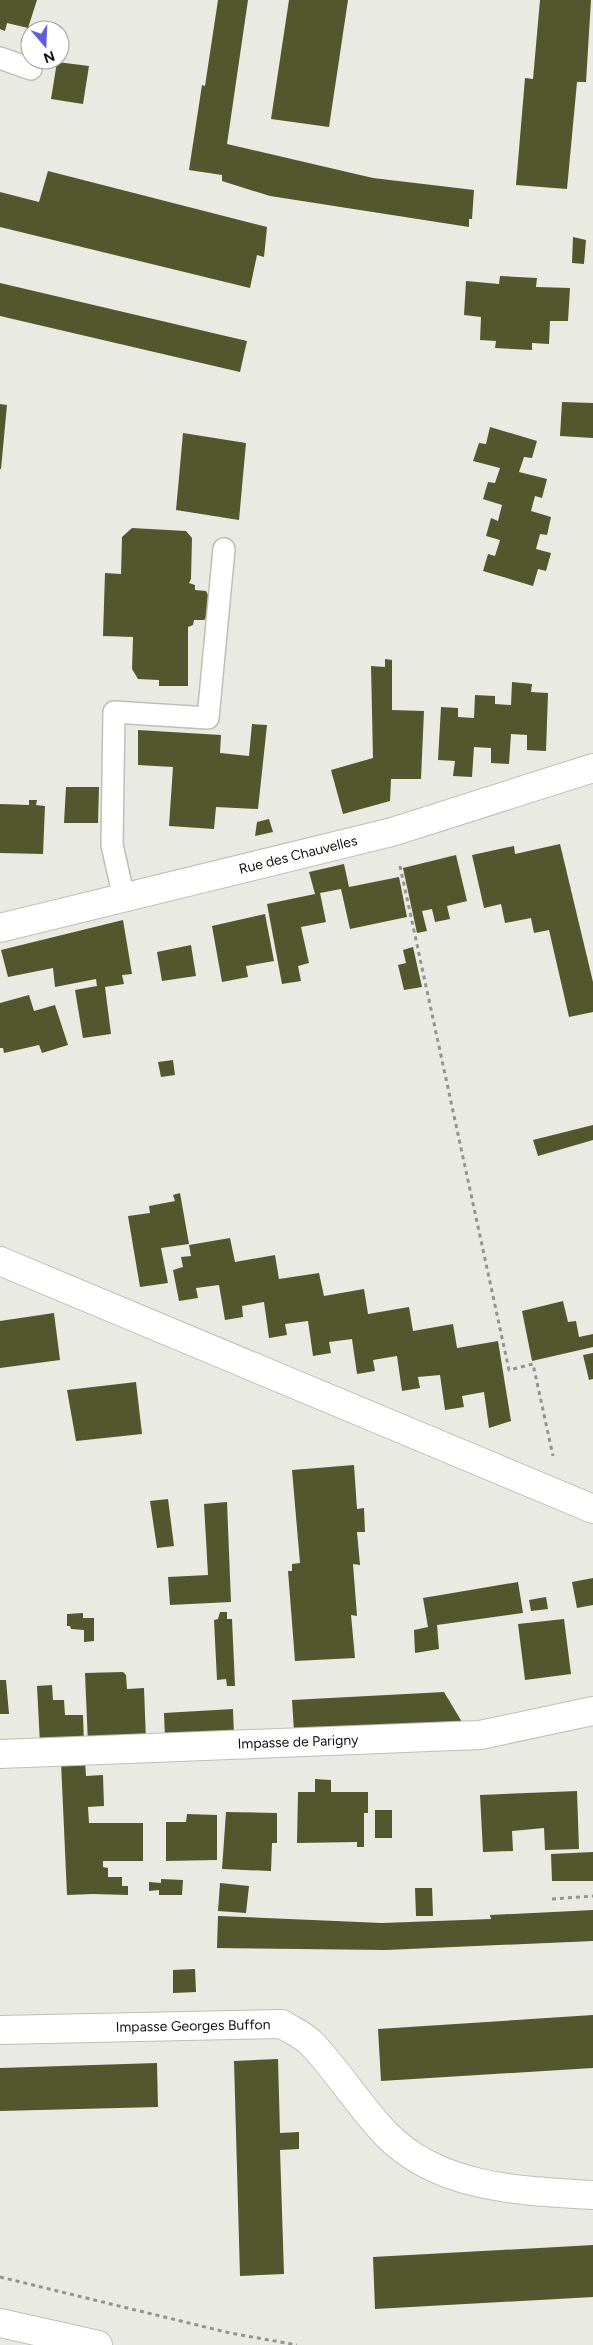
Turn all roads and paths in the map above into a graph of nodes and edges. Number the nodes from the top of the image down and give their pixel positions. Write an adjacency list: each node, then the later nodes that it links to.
1 (0, 58): 2 (lane)
2 (20, 65)
3 (224, 549): 6 (lane)
4 (593, 768): 5 (street, Rue des Chauvelles)
5 (392, 832): 6 (street, Rue des Chauvelles); 9 (path)
6 (124, 898): 7 (street, Rue des Chauvelles)
7 (0, 928)
8 (0, 1261): 9 (street)
9 (562, 1495): 10 (street)
10 (593, 1509)
11 (593, 1711): 12 (street, Impasse de Parigny)
12 (0, 1754)
13 (593, 1896): 14 (path)
14 (552, 1899)
15 (0, 2030): 16 (street, Impasse Georges Buffon)
16 (593, 2195)
17 (0, 2277): 20 (path)
18 (0, 2323): 19 (street)
19 (98, 2345)
20 (297, 2345)

